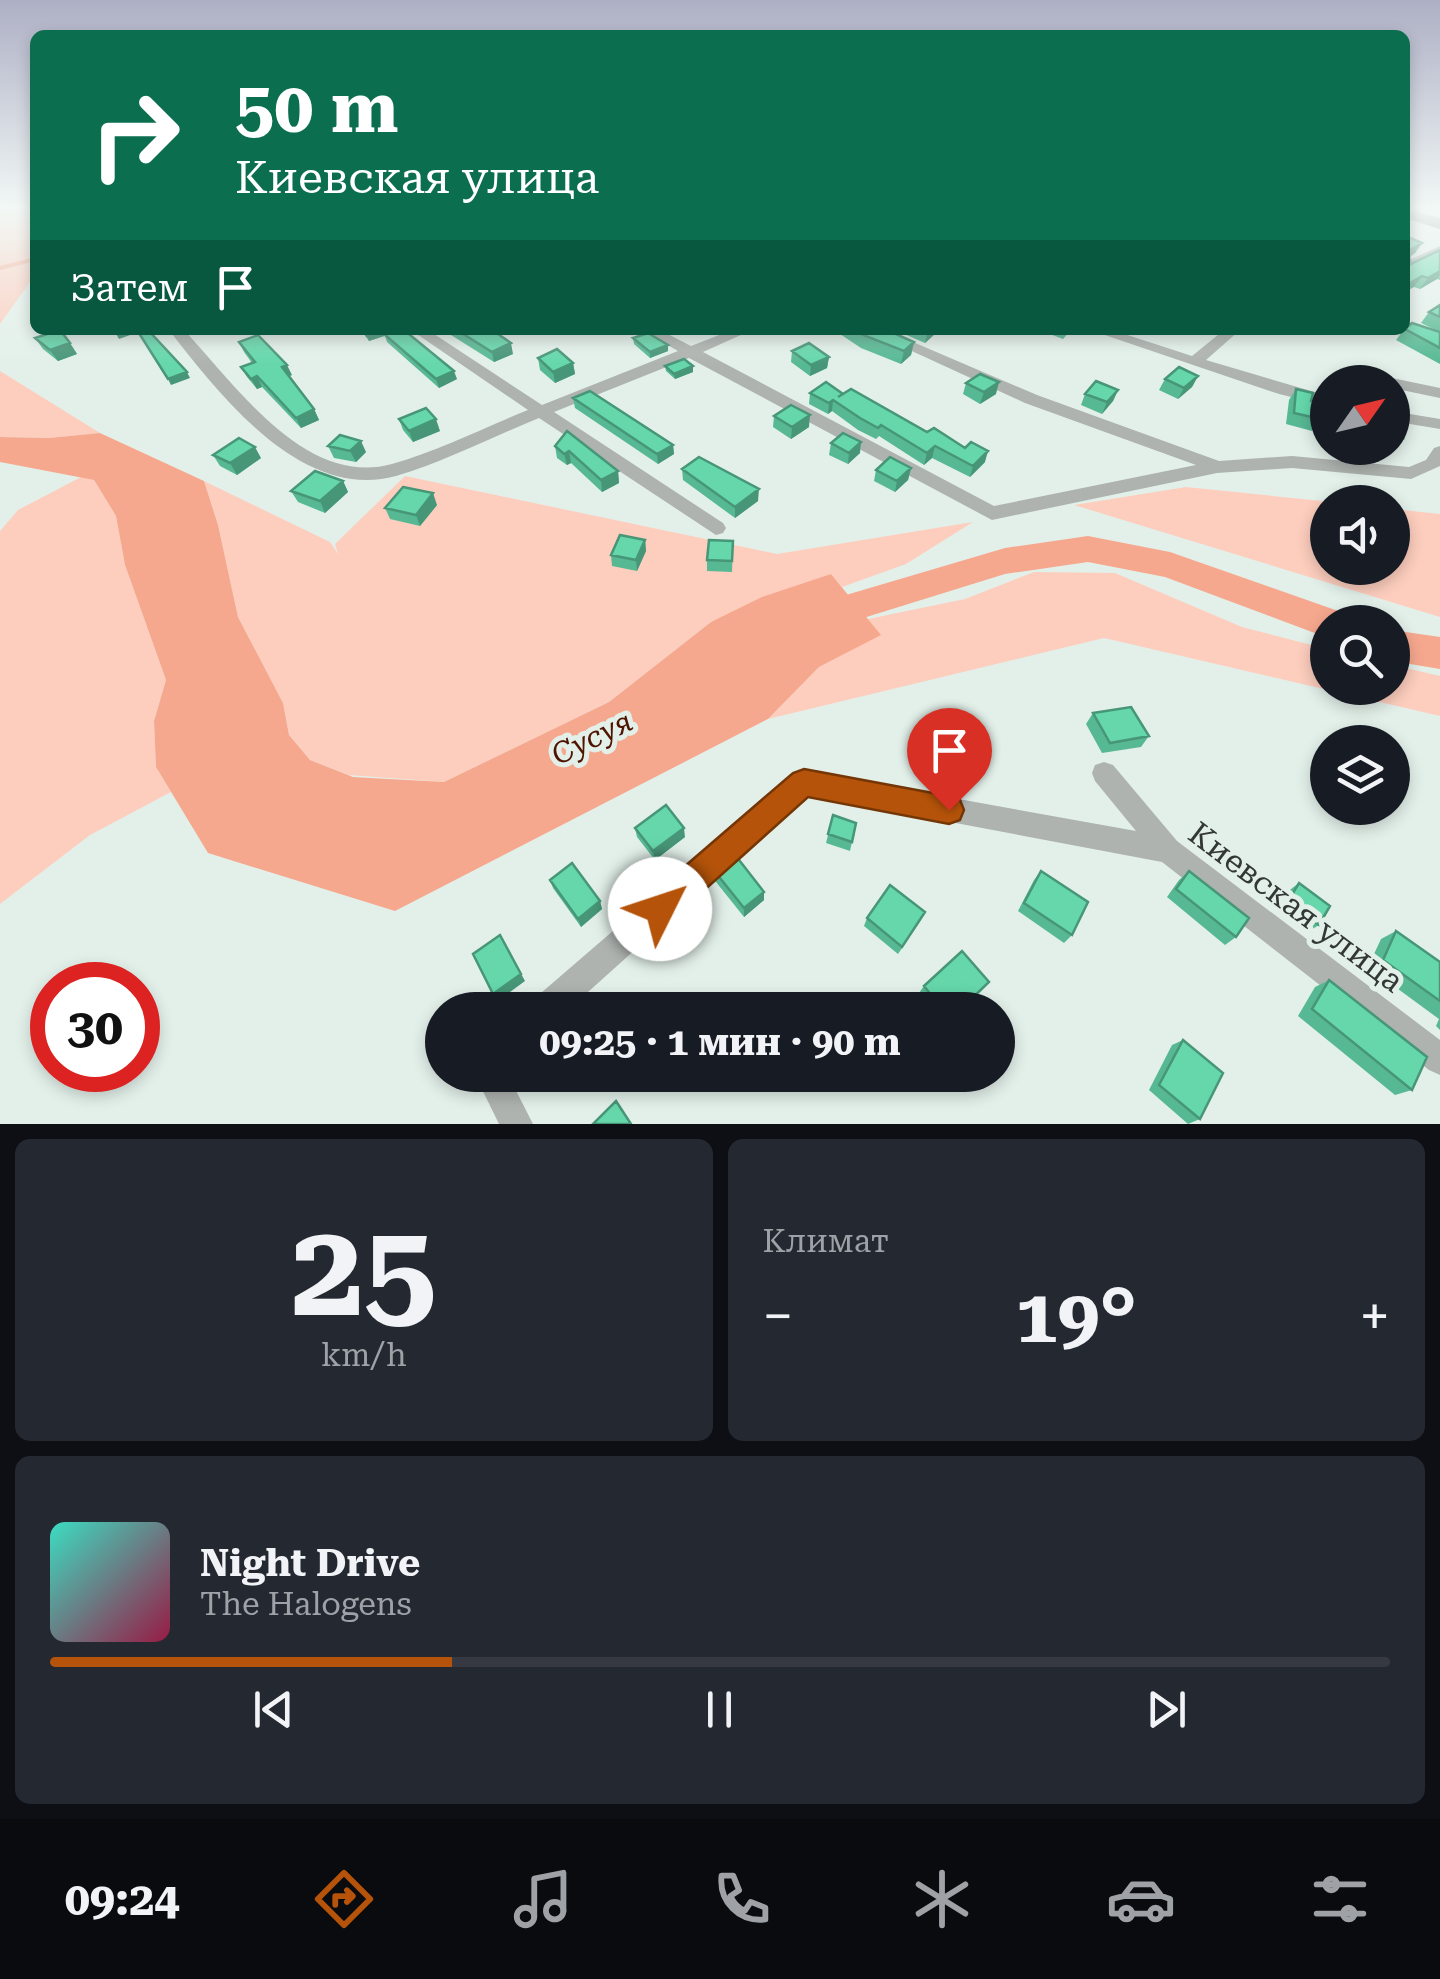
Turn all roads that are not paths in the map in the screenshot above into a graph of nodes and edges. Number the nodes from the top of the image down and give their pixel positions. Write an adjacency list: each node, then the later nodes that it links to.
1 (1410, 327): 9 (street)
2 (181, 335): 15 (street)
3 (426, 335): 15 (street)
4 (660, 335): 10 (street)
5 (731, 335): 10 (street)
6 (885, 335): 19 (street)
7 (1112, 335): 11 (street)
8 (1227, 335): 11 (street)
9 (1440, 340)
10 (690, 350): 15 (street); 19 (street)
11 (1194, 362): 14 (street)
12 (1410, 387): 13 (street)
13 (1439, 393)
14 (1310, 395)
15 (539, 409): 20 (street)
16 (1410, 419): 17 (street)
17 (1440, 424)
18 (1440, 452): 19 (street)
19 (1217, 467)
20 (716, 528)
21 (1104, 773): 22 (street)
22 (1168, 850): 23 (street, Киевская улица); 24 (street, Киевская улица)
23 (565, 992)
24 (1440, 1059)
25 (500, 1092): 26 (street)
26 (517, 1124)

